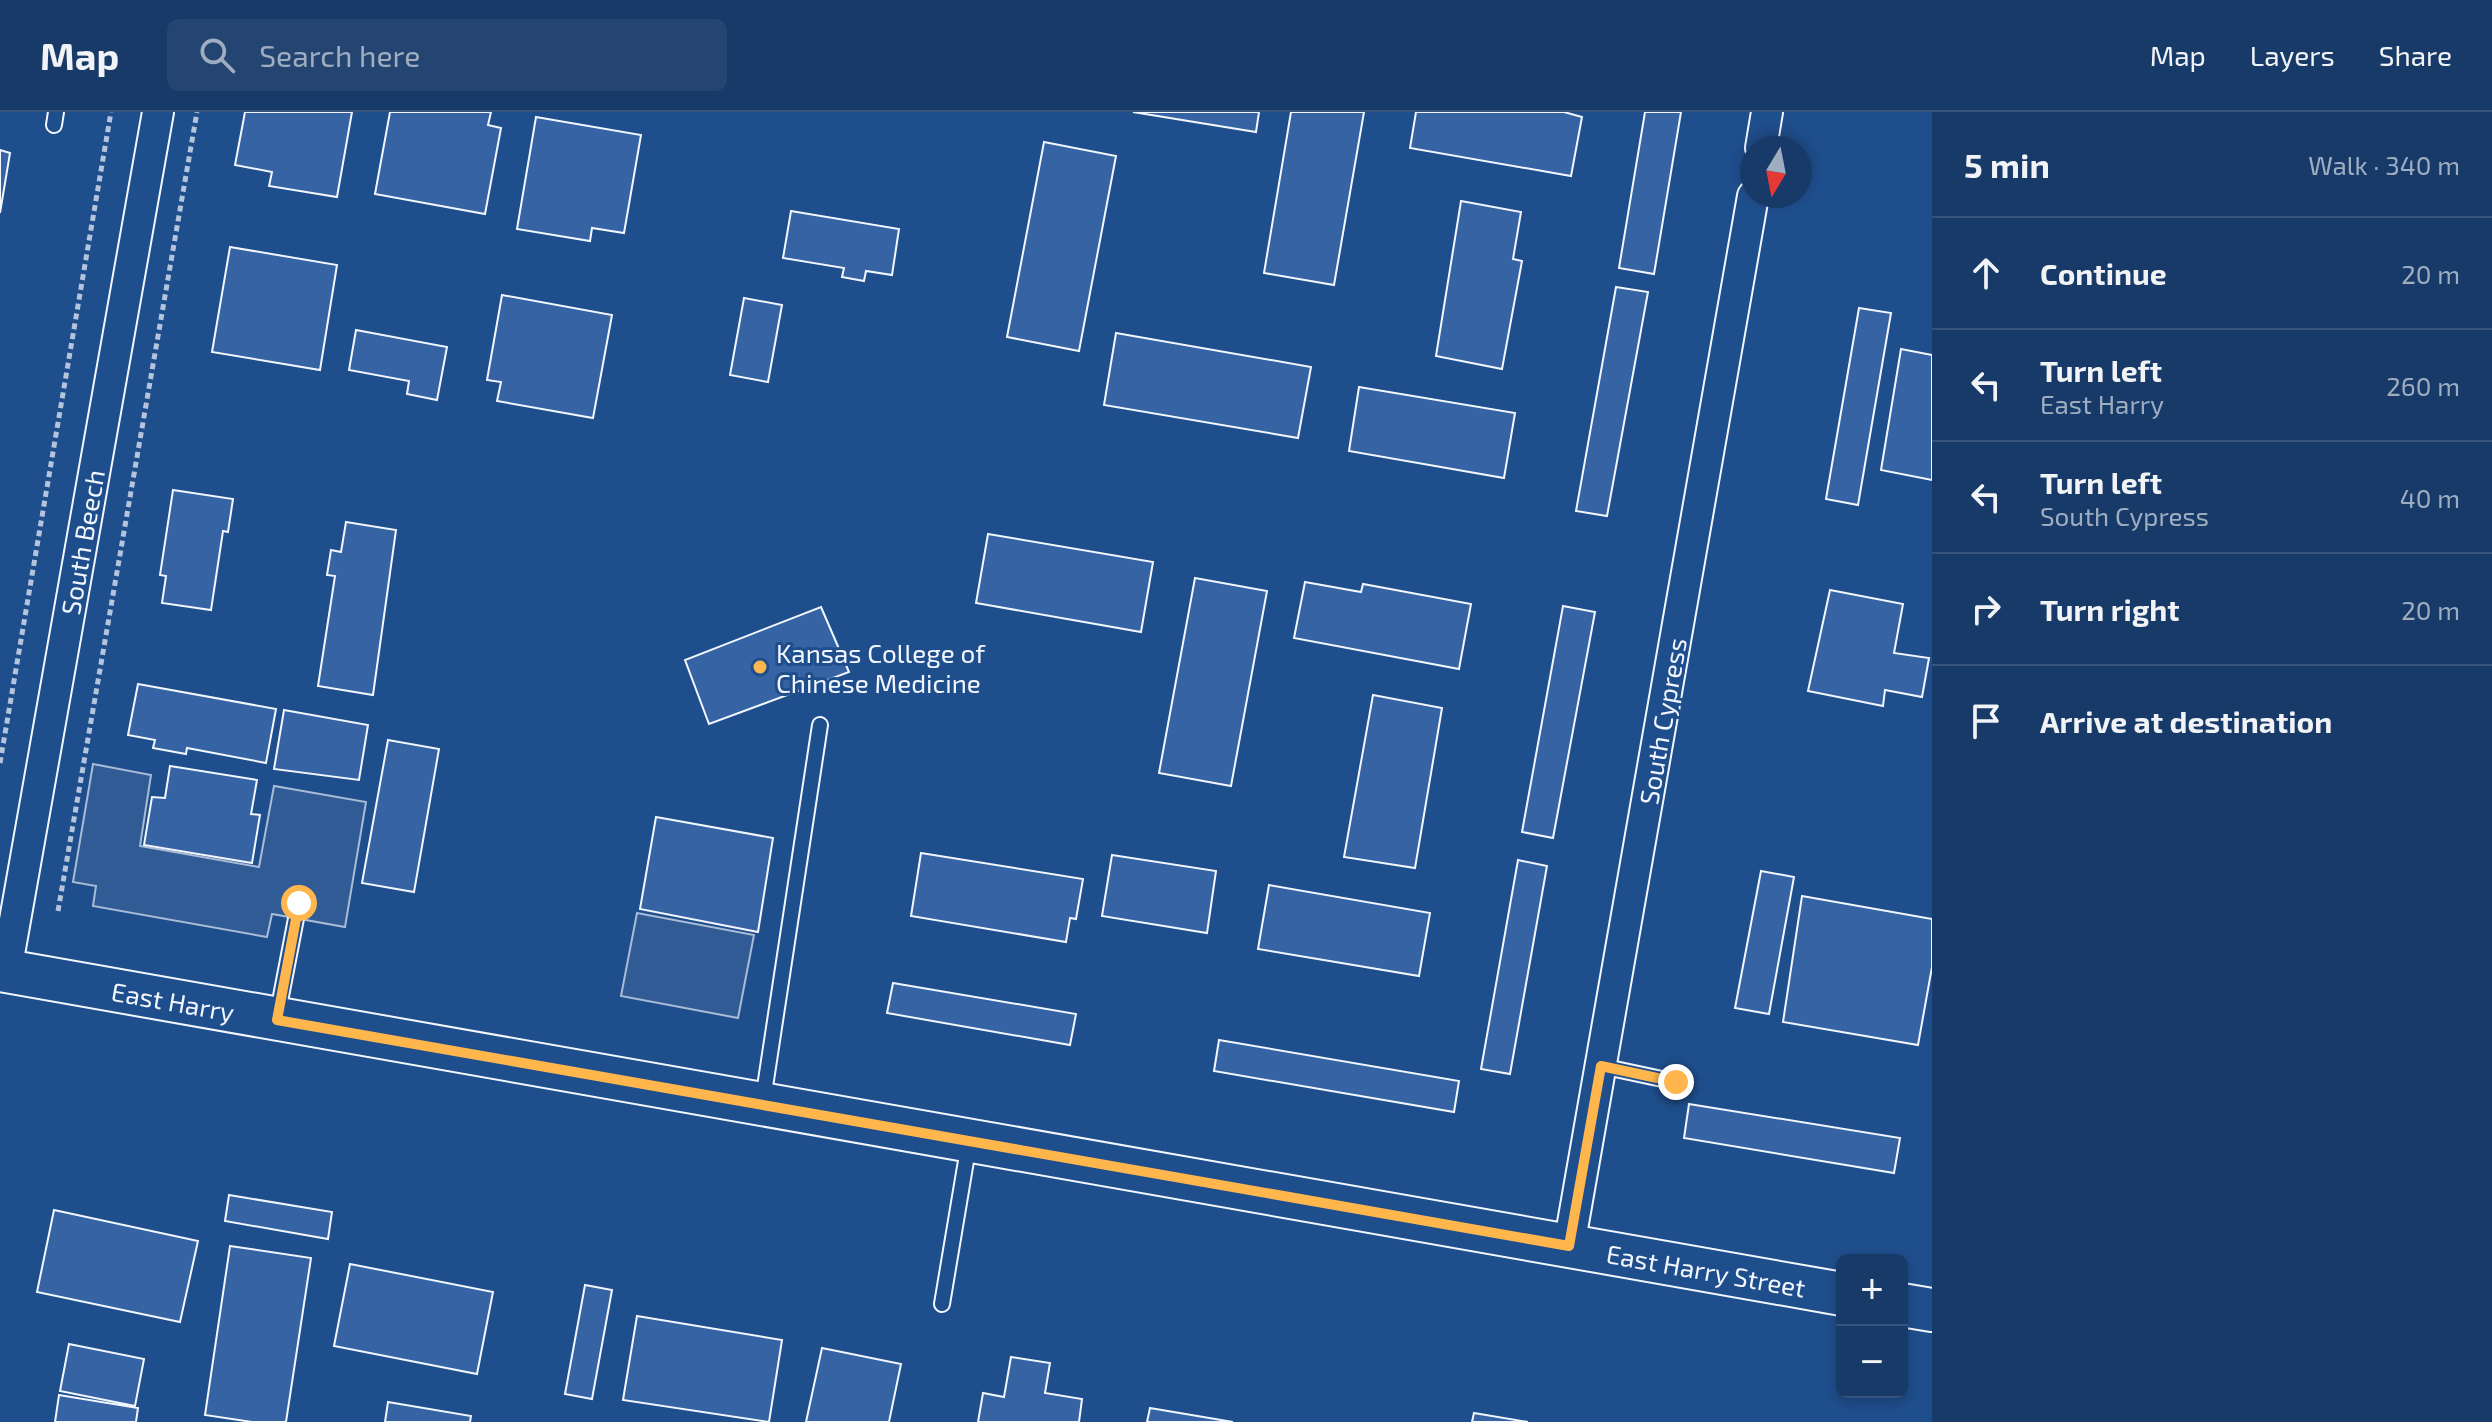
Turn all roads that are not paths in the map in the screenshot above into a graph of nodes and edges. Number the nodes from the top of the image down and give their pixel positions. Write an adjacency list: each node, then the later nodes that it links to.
1 (158, 112): 7 (street, South Beech)
2 (1767, 112): 3 (street)
3 (1763, 136)
4 (1751, 208): 9 (street, South Cypress)
5 (820, 725): 11 (lane)
6 (299, 903): 8 (lane)
7 (3, 971): 8 (main road, East Harry)
8 (277, 1020): 11 (main road, East Harry)
9 (1601, 1066): 10 (lane); 13 (street, South Cypress)
10 (1676, 1082)
11 (762, 1104): 12 (main road, East Harry)
12 (970, 1141): 13 (main road, East Harry); 15 (lane)
13 (1569, 1246): 14 (main road, East Harry Street)
14 (1836, 1293)
15 (942, 1304)
16 (1908, 1306): 17 (main road)
17 (1932, 1310)

